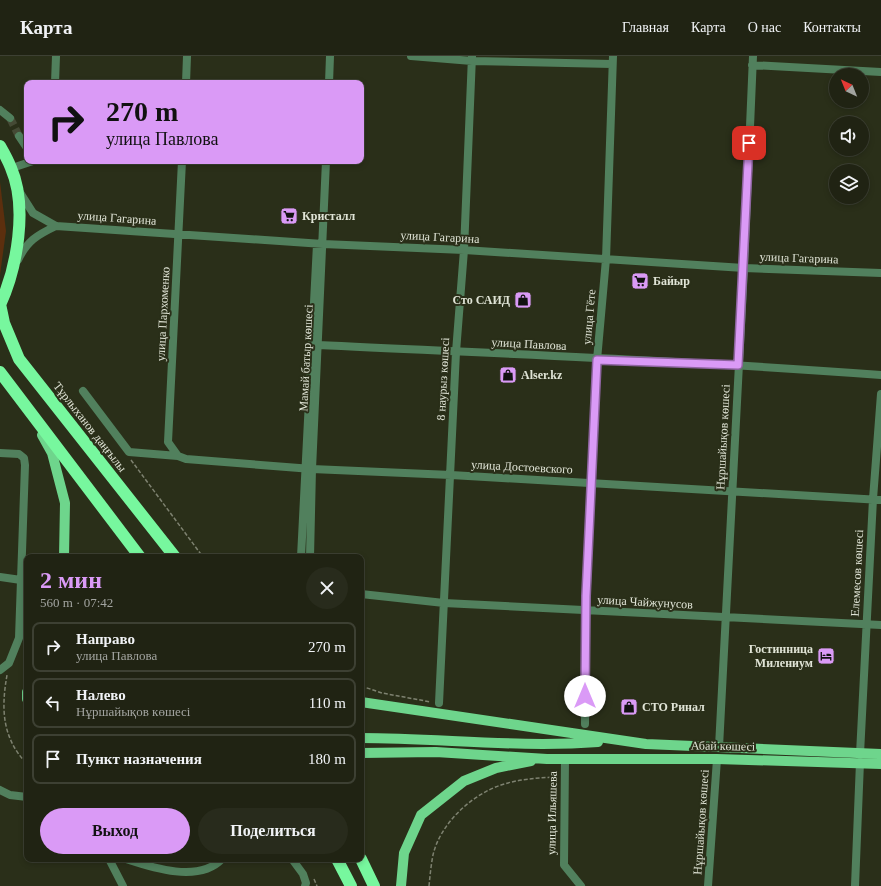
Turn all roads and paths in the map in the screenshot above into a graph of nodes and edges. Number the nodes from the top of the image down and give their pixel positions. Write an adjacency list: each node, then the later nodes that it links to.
1 (56, 56): 10 (street)
2 (187, 56): 11 (street)
3 (330, 56): 12 (street)
4 (411, 56): 6 (street)
5 (753, 56): 8 (street, Нұршайықов көшесі)
6 (472, 58): 7 (street); 26 (street, 8 наурыз көшесі)
7 (613, 60): 27 (street, улица Гёте)
8 (752, 65): 9 (street); 28 (street, Нұршайықов көшесі)
9 (881, 72)
10 (55, 80)
11 (186, 80)
12 (329, 80)
13 (0, 110): 14 (street)
14 (10, 118)
15 (19, 136): 16 (street)
16 (24, 144)
17 (0, 146): 21 (highway)
18 (24, 164): 21 (street)
19 (182, 164): 24 (street, улица Пархоменко)
20 (326, 164): 25 (street, Мамай батыр көшесі)
21 (12, 168): 22 (highway)
22 (16, 186): 23 (street, улица Гагарина); 29 (highway)
23 (56, 226): 24 (street, улица Гагарина); 29 (street)
24 (179, 235): 25 (street, улица Гагарина); 43 (street, улица Пархоменко)
25 (320, 244): 26 (street, улица Гагарина); 32 (street, Мамай батыр көшесі); 44 (street, Мамай батыр көшесі)
26 (464, 250): 27 (street, улица Гагарина); 33 (street, 8 наурыз көшесі)
27 (606, 259): 28 (street, улица Гагарина); 34 (street, улица Гёте)
28 (744, 268): 30 (street, улица Гагарина); 35 (street, Нұршайықов көшесі)
29 (13, 269): 31 (highway)
30 (881, 273)
31 (0, 305): 51 (highway, Тұрлыханов даңғылы)
32 (318, 345): 33 (street, улица Павлова); 44 (street, Мамай батыр көшесі)
33 (456, 352): 34 (street, улица Павлова); 45 (street, 8 наурыз көшесі)
34 (597, 360): 35 (street, улица Павлова); 46 (street, улица Гёте)
35 (738, 365): 37 (street, улица Павлова); 47 (street, Нұршайықов көшесі)
36 (0, 372): 40 (highway)
37 (881, 375)
38 (83, 391): 41 (street)
39 (881, 394): 48 (street, Елемесов көшесі)
40 (25, 403): 49 (main road); 50 (highway)
41 (129, 452): 43 (street); 52 (path)
42 (0, 453): 56 (street)
43 (178, 456): 44 (street, улица Достоевского)
44 (309, 469): 45 (street, улица Достоевского); 53 (street, Мамай батыр көшесі); 54 (street, Мамай батыр көшесі)
45 (450, 475): 46 (street, улица Достоевского); 58 (street, 8 наурыз көшесі)
46 (591, 483): 47 (street, улица Достоевского); 59 (street, улица Гёте)
47 (732, 492): 48 (street, улица Достоевского); 60 (street, Нұршайықов көшесі)
48 (877, 499): 61 (street, Елемесов көшесі)
49 (64, 554)
50 (138, 554)
51 (173, 554)
52 (201, 554)
53 (302, 554)
54 (310, 554)
55 (0, 577): 56 (street)
56 (21, 580): 63 (street)
57 (364, 594): 58 (street, улица Чайжунусов)
58 (444, 603): 59 (street, улица Чайжунусов); 66 (street, 8 наурыз көшесі)
59 (586, 611): 60 (street, улица Чайжунусов); 67 (street, улица Гёте)
60 (726, 618): 61 (street, улица Чайжунусов); 70 (street, Нұршайықов көшесі)
61 (867, 624): 62 (street, улица Чайжунусов); 73 (street, Елемесов көшесі)
62 (881, 625)
63 (9, 663): 64 (street); 77 (path)
64 (0, 670)
65 (364, 702): 69 (main road)
66 (439, 703)
67 (585, 724)
68 (364, 738): 69 (main road)
69 (616, 741): 70 (main road, Абай көшесі)
70 (719, 747): 73 (main road, Абай көшесі)
71 (364, 753): 74 (main road)
72 (881, 754): 73 (main road, Абай көшесі)
73 (860, 758): 76 (main road, Абай көшесі); 78 (main road, Абай көшесі); 96 (street, Елемесов көшесі)
74 (547, 759): 75 (main road, Абай көшесі); 92 (main road)
75 (565, 759): 76 (main road, Абай көшесі); 79 (street, улица Ильяшева)
76 (718, 759): 95 (street, Нұршайықов көшесі)
77 (24, 760)
78 (881, 764)
79 (565, 777): 93 (path); 94 (street, улица Ильяшева)
80 (0, 790): 81 (street)
81 (24, 796)
82 (111, 862): 88 (street)
83 (136, 862): 84 (street)
84 (219, 862)
85 (294, 862): 89 (street)
86 (339, 862): 90 (highway)
87 (363, 862): 91 (highway)
88 (123, 886)
89 (305, 886)
90 (351, 886)
91 (374, 886)
92 (401, 886)
93 (429, 886)
94 (581, 886)
95 (708, 886)
96 (855, 886)

